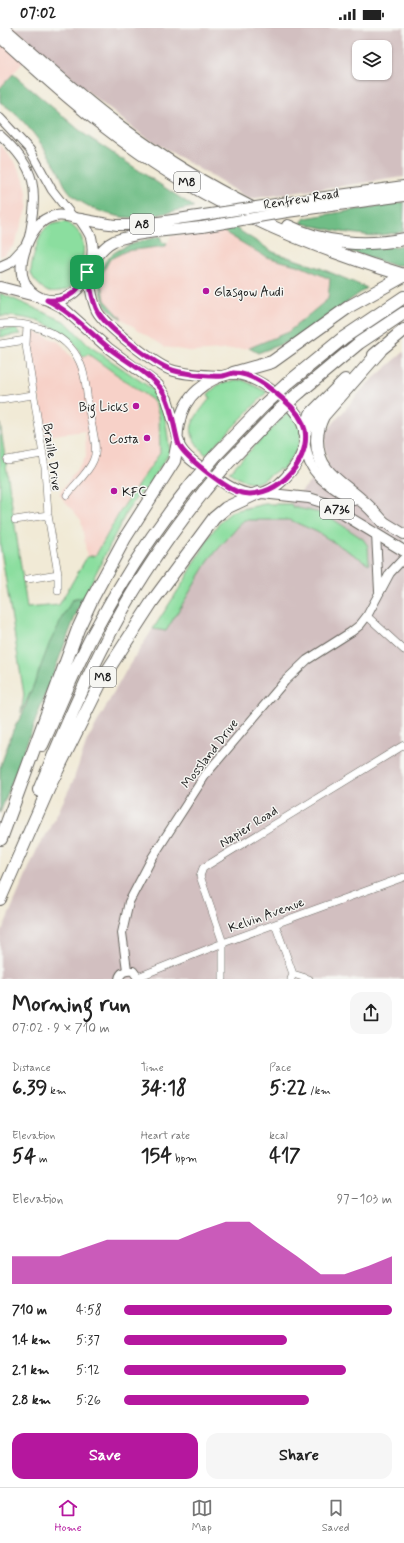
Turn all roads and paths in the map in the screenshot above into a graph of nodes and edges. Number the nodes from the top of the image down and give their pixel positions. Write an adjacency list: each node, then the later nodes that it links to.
1 (3, 28): 8 (highway, M8)
2 (0, 36): 12 (highway, M8)
3 (0, 118): 7 (street)
4 (0, 135): 9 (street)
5 (404, 186): 7 (main road, Renfrew Road / A8, bridge)
6 (404, 196): 11 (main road, Renfrew Road / A8, bridge)
7 (76, 218): 9 (main road); 11 (main road)
8 (404, 239)
9 (27, 244): 10 (main road); 14 (main road)
10 (0, 267)
11 (89, 268): 16 (main road); 24 (main road, A736)
12 (404, 276): 24 (highway, M8)
13 (0, 287): 14 (main road)
14 (37, 296): 16 (main road)
15 (402, 298): 47 (highway, M8, bridge)
16 (47, 300): 28 (main road, A736)
17 (404, 313): 49 (highway, M8, bridge)
18 (0, 324): 19 (street)
19 (27, 326): 21 (street, Braille Drive); 32 (street)
20 (404, 330): 23 (highway)
21 (26, 340): 22 (street); 25 (street, Braille Drive)
22 (0, 344)
23 (380, 351): 27 (highway); 35 (highway)
24 (227, 375): 27 (main road, A736); 28 (main road)
25 (33, 395): 26 (street); 29 (street, Braille Drive)
26 (0, 400)
27 (305, 437): 31 (main road); 35 (main road, A736)
28 (178, 438): 31 (main road, A736); 47 (highway, M8)
29 (42, 454): 30 (street); 33 (street, Braille Drive)
30 (7, 460)
31 (260, 493): 36 (main road, A736); 50 (highway, M8)
32 (67, 494)
33 (48, 515): 34 (street); 40 (street, Braille Drive)
34 (15, 520)
35 (384, 522): 37 (main road, A736)
36 (376, 534): 38 (main road, A736); 43 (street, Mossland Drive)
37 (404, 534)
38 (404, 551)
39 (404, 558): 43 (street, Mossland Drive)
40 (58, 574): 41 (street); 42 (street, Braille Drive)
41 (28, 579)
42 (58, 591)
43 (379, 591): 44 (street, Mossland Drive)
44 (367, 616): 45 (street); 53 (street, Mossland Drive)
45 (404, 650)
46 (404, 745): 52 (street, Napier Road)
47 (0, 840)
48 (404, 877): 51 (street, Kelvin Avenue)
49 (0, 881)
50 (0, 899)
51 (275, 924): 52 (street, Kelvin Avenue); 54 (street)
52 (223, 943): 55 (street, Kelvin Avenue); 57 (street, Napier Road)
53 (128, 970): 55 (street); 56 (street)
54 (292, 977): 58 (street)
55 (139, 978)
56 (119, 979)
57 (223, 979)
58 (309, 979)

